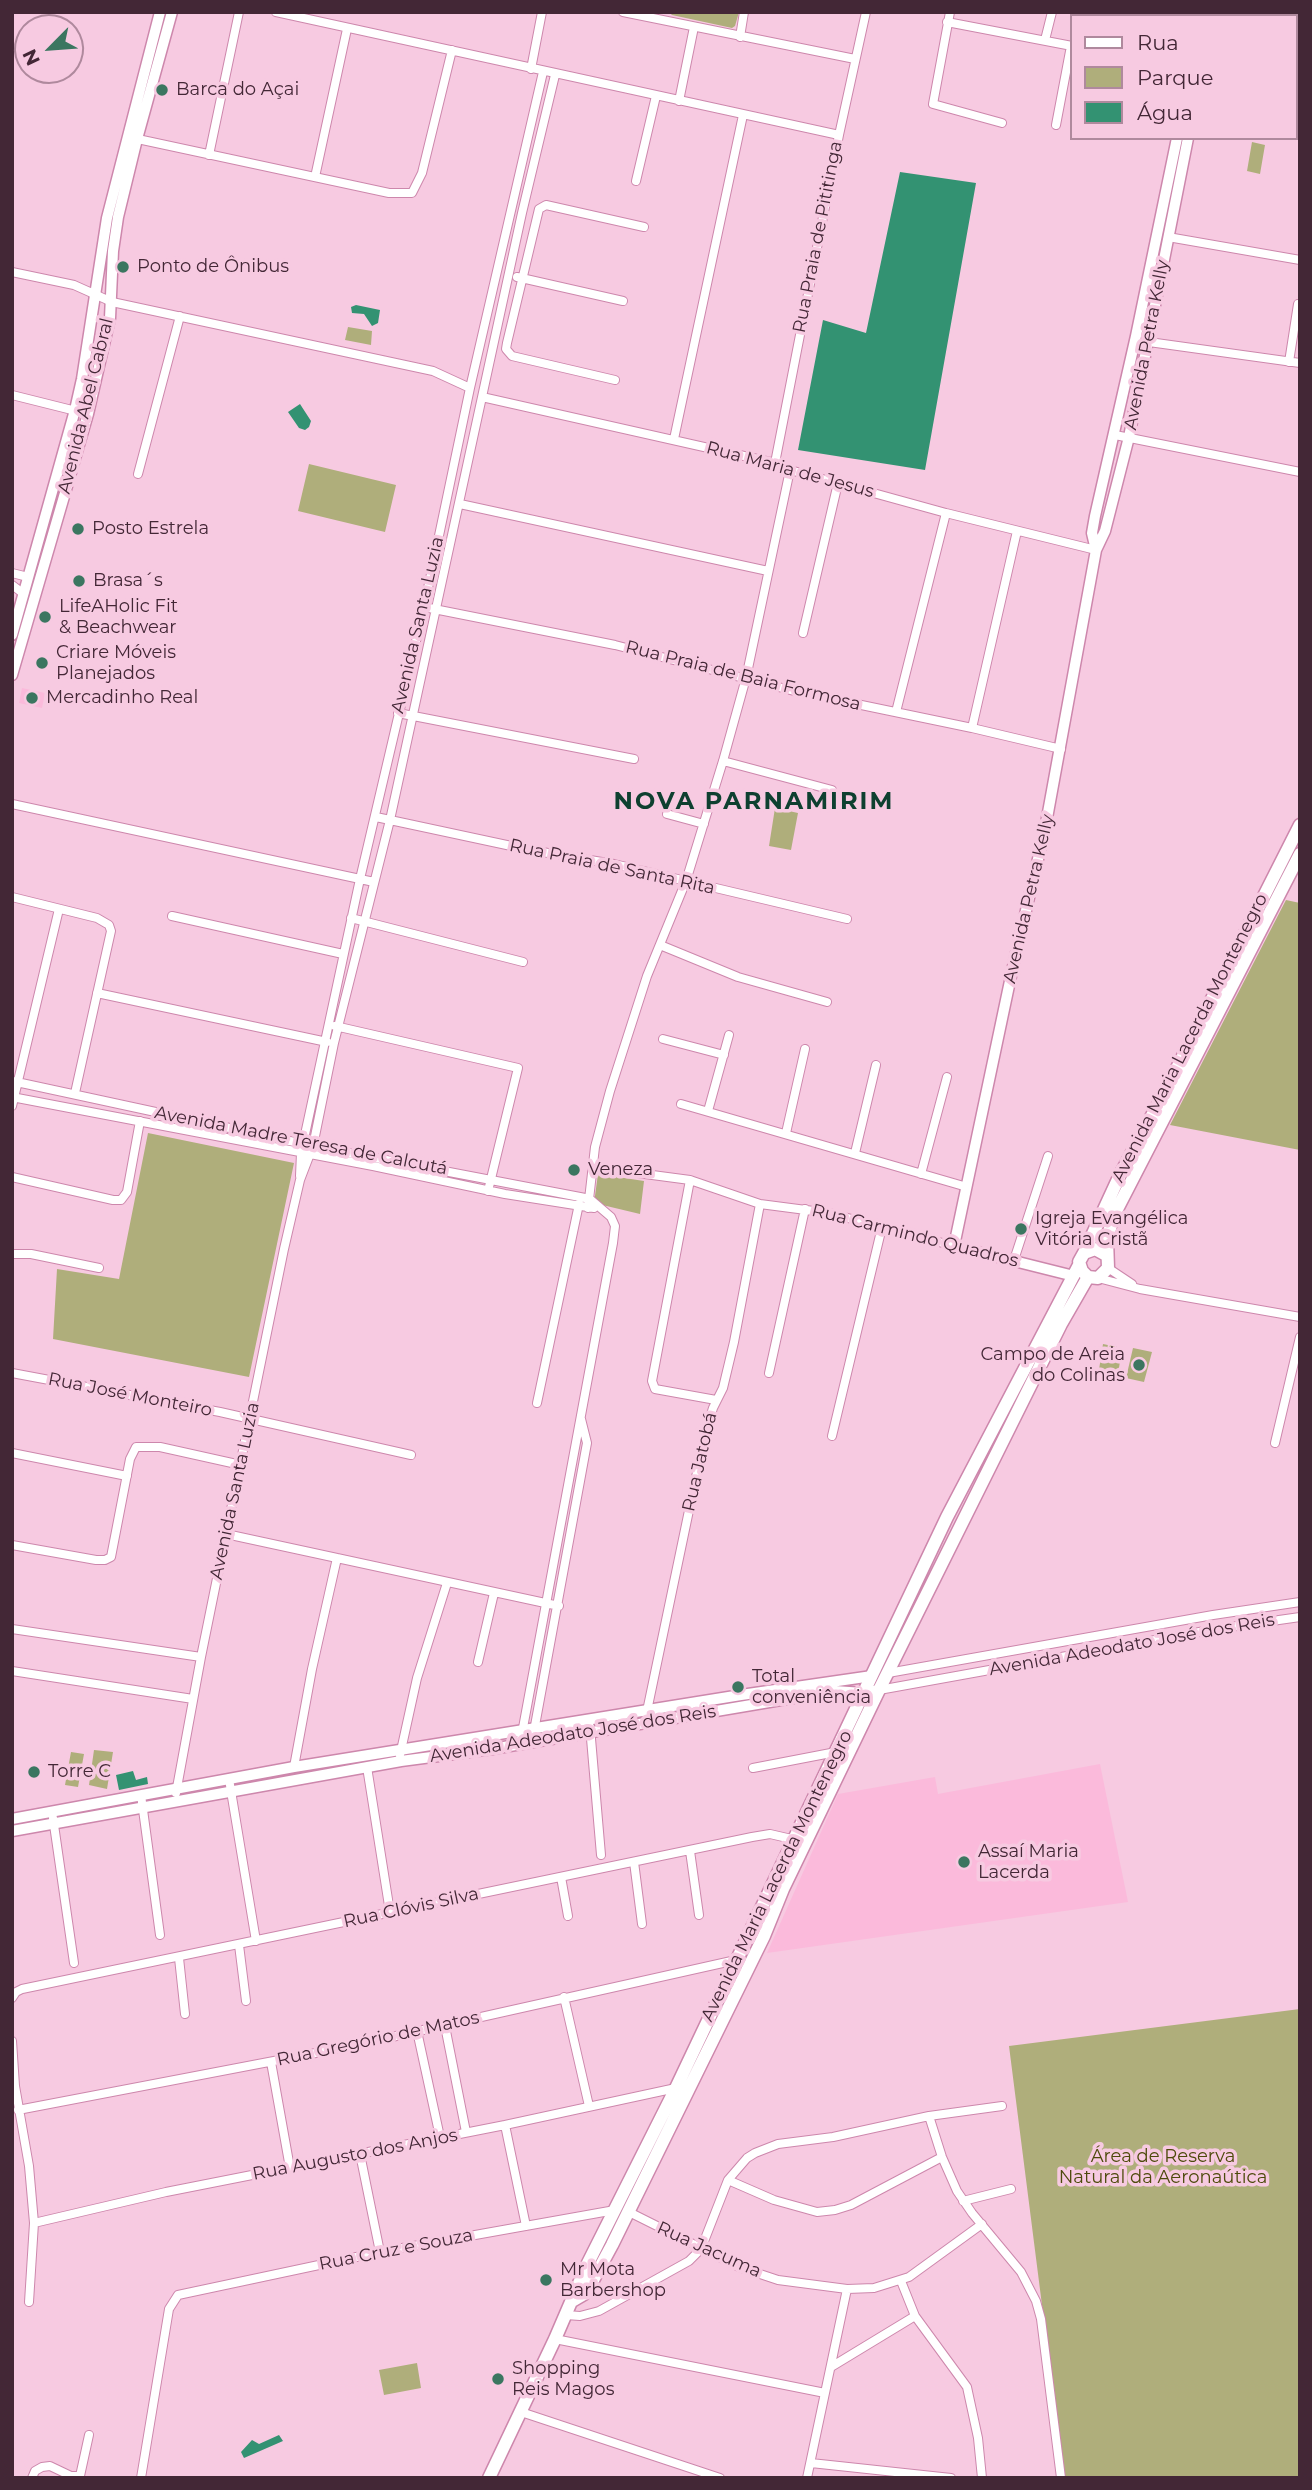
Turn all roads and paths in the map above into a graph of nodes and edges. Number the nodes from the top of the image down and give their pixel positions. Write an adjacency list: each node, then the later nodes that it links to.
1 (160, 12): 30 (main road, Avenida Abel Cabral)
2 (172, 12): 30 (main road, Avenida Abel Cabral)
3 (239, 12): 33 (street)
4 (276, 12): 14 (street)
5 (542, 12): 21 (street)
6 (623, 12): 11 (street)
7 (744, 12): 15 (street)
8 (866, 12): 20 (street, Rua Praia de Pititinga)
9 (950, 12): 12 (street)
10 (1052, 12): 16 (street)
11 (661, 16): 13 (street)
12 (947, 22): 16 (street); 27 (street)
13 (694, 27): 15 (street); 25 (street)
14 (347, 29): 18 (street); 34 (street)
15 (740, 37): 20 (street)
16 (1045, 40): 17 (street)
17 (1070, 46)
18 (452, 50): 21 (street); 34 (street)
19 (1070, 51): 28 (street)
20 (855, 59): 29 (street, Rua Praia de Pititinga)
21 (531, 69): 22 (street)
22 (542, 72): 23 (street); 51 (street, Avenida Santa Luzia)
23 (555, 75): 24 (street); 40 (street, Avenida Santa Luzia)
24 (656, 96): 25 (street); 35 (street)
25 (679, 101): 26 (street)
26 (743, 115): 29 (street); 58 (street)
27 (1002, 123)
28 (1056, 125)
29 (839, 135): 59 (street, Rua Praia de Pititinga)
30 (132, 138): 33 (street); 42 (main road, Avenida Abel Cabral); 44 (main road, Avenida Abel Cabral)
31 (1177, 140): 56 (main road, Avenida Petra Kelly)
32 (1188, 140): 37 (main road, Avenida Petra Kelly)
33 (209, 155): 34 (street)
34 (315, 177)
35 (636, 181)
36 (644, 227): 41 (street)
37 (1168, 237): 38 (street); 47 (main road, Avenida Petra Kelly)
38 (1300, 260)
39 (12, 272): 42 (street)
40 (509, 275): 41 (street); 53 (street, Avenida Santa Luzia)
41 (521, 278): 43 (street); 50 (street)
42 (95, 293): 44 (street); 54 (main road, Avenida Abel Cabral)
43 (623, 301)
44 (112, 302): 46 (street); 55 (main road, Avenida Abel Cabral)
45 (1298, 304): 48 (street)
46 (180, 316): 51 (street); 62 (street)
47 (1149, 342): 48 (street); 57 (main road, Avenida Petra Kelly)
48 (1289, 362): 49 (street)
49 (1300, 363)
50 (615, 380)
51 (470, 388): 73 (street, Avenida Santa Luzia)
52 (12, 395): 54 (street)
53 (482, 397): 58 (street, Rua Maria de Jesus); 64 (street, Avenida Santa Luzia)
54 (75, 410): 55 (street); 70 (main road, Avenida Abel Cabral)
55 (88, 414): 78 (main road, Avenida Abel Cabral)
56 (1115, 435): 57 (street); 67 (main road, Avenida Petra Kelly)
57 (1129, 437): 61 (street); 67 (main road, Avenida Petra Kelly)
58 (674, 439): 59 (street, Rua Maria de Jesus)
59 (775, 463): 60 (street, Rua Maria de Jesus)
60 (790, 470): 63 (street, Rua Maria de Jesus); 68 (street)
61 (1300, 472)
62 (138, 474)
63 (838, 483): 65 (street, Rua Maria de Jesus); 76 (street)
64 (460, 504): 68 (street); 75 (street, Avenida Santa Luzia)
65 (946, 513): 66 (street, Rua Maria de Jesus); 81 (street)
66 (1017, 531): 67 (street, Rua Maria de Jesus); 83 (street)
67 (1096, 550): 84 (main road, Avenida Petra Kelly)
68 (768, 571): 79 (street)
69 (12, 573): 70 (street)
70 (29, 577): 72 (main road, Avenida Abel Cabral)
71 (12, 585): 72 (street)
72 (24, 594): 74 (main road, Avenida Abel Cabral)
73 (424, 607): 75 (street, Rua Praia de Baia Formosa); 80 (street, Avenida Santa Luzia)
74 (16, 609): 77 (main road, Avenida Abel Cabral)
75 (437, 609): 79 (street, Rua Praia de Baia Formosa); 82 (street, Avenida Santa Luzia)
76 (803, 633)
77 (12, 635)
78 (12, 675)
79 (746, 678): 81 (street, Rua Praia de Baia Formosa); 86 (street)
80 (398, 712): 82 (street); 90 (street, Avenida Santa Luzia)
81 (896, 712): 83 (street, Rua Praia de Baia Formosa)
82 (412, 715): 85 (street); 91 (street, Avenida Santa Luzia)
83 (972, 728): 84 (street, Rua Praia de Baia Formosa)
84 (1061, 749): 138 (main road, Avenida Petra Kelly)
85 (634, 760)
86 (723, 761): 87 (street); 92 (street)
87 (832, 790)
88 (12, 804): 95 (street)
89 (667, 814): 92 (street)
90 (376, 817): 91 (street, Rua Praia de Santa Rita); 95 (street, Avenida Santa Luzia)
91 (390, 820): 96 (street, Rua Praia de Santa Rita); 97 (street, Avenida Santa Luzia)
92 (704, 824): 96 (street)
93 (1300, 825): 150 (main road, Avenida Maria Lacerda Montenegro)
94 (1300, 854): 149 (main road, Avenida Maria Lacerda Montenegro)
95 (360, 878): 97 (street); 101 (street, Avenida Santa Luzia)
96 (686, 881): 102 (street, Rua Praia de Santa Rita); 105 (street)
97 (374, 882): 103 (street, Avenida Santa Luzia)
98 (12, 897): 99 (street)
99 (59, 909): 109 (street); 121 (street)
100 (172, 916): 107 (street)
101 (351, 918): 103 (street); 104 (street, Avenida Santa Luzia)
102 (847, 919)
103 (366, 920): 106 (street, Avenida Santa Luzia); 108 (street)
104 (346, 943): 106 (street); 107 (street, Avenida Santa Luzia)
105 (660, 945): 110 (street); 132 (street)
106 (359, 947): 112 (street, Avenida Santa Luzia)
107 (343, 954): 111 (street, Avenida Santa Luzia)
108 (523, 962)
109 (97, 993): 115 (street); 122 (street)
110 (827, 1002)
111 (328, 1024): 112 (street); 115 (street, Avenida Santa Luzia)
112 (339, 1027): 116 (street, Avenida Santa Luzia); 135 (street)
113 (729, 1034): 118 (street)
114 (663, 1039): 118 (street)
115 (324, 1041): 116 (street); 128 (street, Avenida Santa Luzia)
116 (334, 1043): 129 (street, Avenida Santa Luzia)
117 (805, 1049): 127 (street)
118 (724, 1055): 125 (street)
119 (876, 1065): 130 (street)
120 (947, 1077): 133 (street)
121 (15, 1081): 122 (street, Avenida Madre Teresa de Calcutá); 123 (street)
122 (75, 1093): 128 (street, Avenida Madre Teresa de Calcutá)
123 (13, 1100): 126 (street, Avenida Madre Teresa de Calcutá)
124 (681, 1104): 125 (street)
125 (708, 1111): 127 (street)
126 (140, 1121): 128 (street, Avenida Madre Teresa de Calcutá); 134 (street)
127 (786, 1133): 130 (street)
128 (302, 1149): 129 (street, Avenida Madre Teresa de Calcutá); 136 (street, Avenida Santa Luzia)
129 (312, 1151): 135 (street, Avenida Madre Teresa de Calcutá); 136 (street, Avenida Santa Luzia); 139 (street, Avenida Madre Teresa de Calcutá)
130 (855, 1153): 133 (street)
131 (1048, 1156): 148 (street)
132 (592, 1167): 137 (street, Rua Carmindo Quadros); 141 (street)
133 (921, 1174): 138 (street)
134 (12, 1177)
135 (491, 1179): 139 (street); 140 (street, Avenida Madre Teresa de Calcutá)
136 (300, 1180): 161 (street, Avenida Santa Luzia)
137 (690, 1180): 142 (street, Rua Carmindo Quadros); 158 (street)
138 (967, 1187): 146 (main road, Avenida Petra Kelly)
139 (488, 1191): 143 (street, Avenida Madre Teresa de Calcutá)
140 (580, 1197): 141 (street, Avenida Madre Teresa de Calcutá); 143 (street)
141 (589, 1204): 143 (street, Avenida Madre Teresa de Calcutá); 160 (street)
142 (760, 1204): 144 (street, Rua Carmindo Quadros); 158 (street, Rua Jatobá)
143 (578, 1207): 159 (street)
144 (806, 1209): 145 (street, Rua Carmindo Quadros); 157 (street)
145 (882, 1227): 146 (street, Rua Carmindo Quadros); 162 (street)
146 (954, 1246): 148 (main road, Rua Carmindo Quadros)
147 (12, 1254): 151 (street)
148 (1014, 1259): 150 (main road, Rua Carmindo Quadros)
149 (1107, 1261): 150 (main road); 152 (main road, Avenida Maria Lacerda Montenegro); 153 (street)
150 (1079, 1265): 152 (main road); 186 (main road, Avenida Maria Lacerda Montenegro)
151 (99, 1268)
152 (1093, 1277): 153 (street); 185 (main road, Avenida Maria Lacerda Montenegro)
153 (1140, 1289): 154 (street)
154 (1300, 1317)
155 (1300, 1336): 163 (street)
156 (12, 1373): 161 (street, Rua José Monteiro)
157 (769, 1373)
158 (716, 1400): 190 (street, Rua Jatobá)
159 (537, 1403)
160 (580, 1417): 174 (street); 176 (street)
161 (250, 1420): 165 (street, Rua José Monteiro); 166 (street, Avenida Santa Luzia)
162 (832, 1436)
163 (1275, 1443)
164 (12, 1453): 167 (street)
165 (411, 1455)
166 (241, 1465): 167 (street); 168 (street, Avenida Santa Luzia)
167 (127, 1476): 169 (street)
168 (226, 1534): 170 (street); 181 (street, Avenida Santa Luzia)
169 (12, 1545)
170 (337, 1558): 171 (street); 198 (street)
171 (447, 1583): 172 (street); 197 (street)
172 (494, 1592): 174 (street); 182 (street)
173 (1300, 1602): 175 (street, Avenida Adeodato José dos Reis)
174 (547, 1604): 176 (street); 193 (street)
175 (1286, 1604): 178 (street); 180 (street, Avenida Adeodato José dos Reis)
176 (559, 1605): 192 (street)
177 (1300, 1617): 178 (street, Avenida Adeodato José dos Reis)
178 (1287, 1619): 183 (street, Avenida Adeodato José dos Reis)
179 (12, 1629): 181 (street)
180 (988, 1656): 183 (street); 185 (street, Avenida Adeodato José dos Reis)
181 (201, 1657): 189 (street, Avenida Santa Luzia)
182 (478, 1662)
183 (990, 1669): 187 (street, Avenida Adeodato José dos Reis)
184 (12, 1671): 189 (street)
185 (888, 1673): 187 (main road, Avenida Maria Lacerda Montenegro)
186 (872, 1676): 188 (main road, Avenida Maria Lacerda Montenegro); 190 (main road, Avenida Adeodato José dos Reis)
187 (880, 1690): 188 (main road, Avenida Adeodato José dos Reis); 211 (main road, Avenida Maria Lacerda Montenegro)
188 (864, 1693): 190 (main road, Avenida Adeodato José dos Reis); 196 (main road, Avenida Maria Lacerda Montenegro)
189 (193, 1699): 202 (street, Avenida Santa Luzia)
190 (648, 1717): 191 (main road, Avenida Adeodato José dos Reis)
191 (589, 1727): 192 (main road, Avenida Adeodato José dos Reis); 194 (main road, Avenida Adeodato José dos Reis); 213 (street)
192 (535, 1729): 193 (main road, Avenida Adeodato José dos Reis); 194 (street)
193 (522, 1731): 195 (street); 197 (main road, Avenida Adeodato José dos Reis)
194 (532, 1742): 195 (main road, Avenida Adeodato José dos Reis)
195 (520, 1744): 197 (main road, Avenida Adeodato José dos Reis)
196 (836, 1752): 200 (street); 211 (main road, Avenida Maria Lacerda Montenegro)
197 (401, 1756): 198 (main road, Avenida Adeodato José dos Reis); 199 (main road, Avenida Adeodato José dos Reis)
198 (294, 1767): 201 (main road, Avenida Adeodato José dos Reis)
199 (367, 1767): 203 (main road, Avenida Adeodato José dos Reis); 216 (street)
200 (753, 1768)
201 (229, 1779): 202 (main road, Avenida Adeodato José dos Reis); 203 (street)
202 (176, 1789): 204 (main road, Avenida Adeodato José dos Reis); 205 (street, Avenida Santa Luzia)
203 (231, 1793): 205 (main road, Avenida Adeodato José dos Reis); 221 (street)
204 (141, 1795): 206 (street); 207 (main road, Avenida Adeodato José dos Reis)
205 (176, 1802): 206 (main road, Avenida Adeodato José dos Reis)
206 (143, 1809): 209 (main road, Avenida Adeodato José dos Reis); 220 (street)
207 (52, 1812): 208 (main road, Avenida Adeodato José dos Reis); 209 (street)
208 (12, 1819)
209 (54, 1824): 210 (main road, Avenida Adeodato José dos Reis); 225 (street)
210 (12, 1831)
211 (799, 1843): 212 (street, Rua Clóvis Silva); 224 (main road, Avenida Maria Lacerda Montenegro); 249 (main road, Avenida Maria Lacerda Montenegro)
212 (690, 1850): 214 (street, Rua Clóvis Silva); 217 (street)
213 (601, 1855)
214 (634, 1862): 215 (street, Rua Clóvis Silva); 219 (street)
215 (561, 1877): 216 (street, Rua Clóvis Silva); 218 (street)
216 (390, 1912): 221 (street, Rua Clóvis Silva)
217 (699, 1915)
218 (568, 1916)
219 (642, 1924)
220 (160, 1935)
221 (256, 1941): 222 (street, Rua Clóvis Silva)
222 (239, 1945): 223 (street, Rua Clóvis Silva); 228 (street)
223 (179, 1958): 226 (street, Rua Clóvis Silva); 229 (street)
224 (736, 1960): 227 (street, Rua Gregório de Matos); 234 (main road, Avenida Maria Lacerda Montenegro)
225 (74, 1963)
226 (14, 1995)
227 (564, 1997): 230 (street, Rua Gregório de Matos); 235 (street)
228 (246, 2001)
229 (185, 2014)
230 (445, 2026): 231 (street, Rua Gregório de Matos); 240 (street)
231 (417, 2031): 233 (street, Rua Gregório de Matos); 241 (street)
232 (12, 2041): 237 (street)
233 (271, 2062): 237 (street, Rua Gregório de Matos); 244 (street)
234 (676, 2088): 235 (street, Rua Augusto dos Anjos); 248 (main road, Avenida Maria Lacerda Montenegro)
235 (589, 2106): 239 (street, Rua Augusto dos Anjos)
236 (1002, 2106): 238 (street)
237 (18, 2110): 250 (street)
238 (929, 2116): 243 (street); 245 (street)
239 (505, 2125): 240 (street, Rua Augusto dos Anjos); 252 (street)
240 (466, 2132): 241 (street, Rua Augusto dos Anjos)
241 (440, 2137): 242 (street, Rua Augusto dos Anjos)
242 (360, 2154): 244 (street, Rua Augusto dos Anjos); 254 (street)
243 (942, 2158): 245 (street); 247 (street)
244 (290, 2168): 250 (street, Rua Augusto dos Anjos)
245 (729, 2179): 253 (street)
246 (1011, 2189): 247 (street)
247 (963, 2201): 251 (street)
248 (615, 2210): 252 (street, Rua Cruz e Souza); 257 (main road, Avenida Maria Lacerda Montenegro)
249 (629, 2212): 253 (street, Rua Jacuma); 257 (main road, Avenida Maria Lacerda Montenegro)
250 (34, 2223): 258 (street)
251 (982, 2224): 255 (street, Rua Jacuma); 274 (street)
252 (526, 2226): 254 (street, Rua Cruz e Souza)
253 (701, 2249): 256 (street, Rua Jacuma); 259 (street)
254 (380, 2252): 268 (street, Rua Cruz e Souza)
255 (901, 2281): 256 (street, Rua Jacuma); 260 (street)
256 (847, 2289): 262 (street)
257 (572, 2301): 259 (main road, Avenida Maria Lacerda Montenegro)
258 (29, 2302)
259 (566, 2315): 261 (main road, Avenida Maria Lacerda Montenegro)
260 (915, 2316): 262 (street); 273 (street)
261 (555, 2339): 263 (street); 264 (main road, Avenida Maria Lacerda Montenegro)
262 (831, 2367): 263 (street)
263 (825, 2393): 266 (street)
264 (520, 2412): 269 (main road, Avenida Maria Lacerda Montenegro); 270 (street)
265 (89, 2435): 267 (street)
266 (811, 2463): 271 (street); 272 (street)
267 (32, 2478)
268 (141, 2478)
269 (489, 2478)
270 (720, 2478)
271 (807, 2478)
272 (951, 2478)
273 (982, 2478)
274 (1061, 2478)

